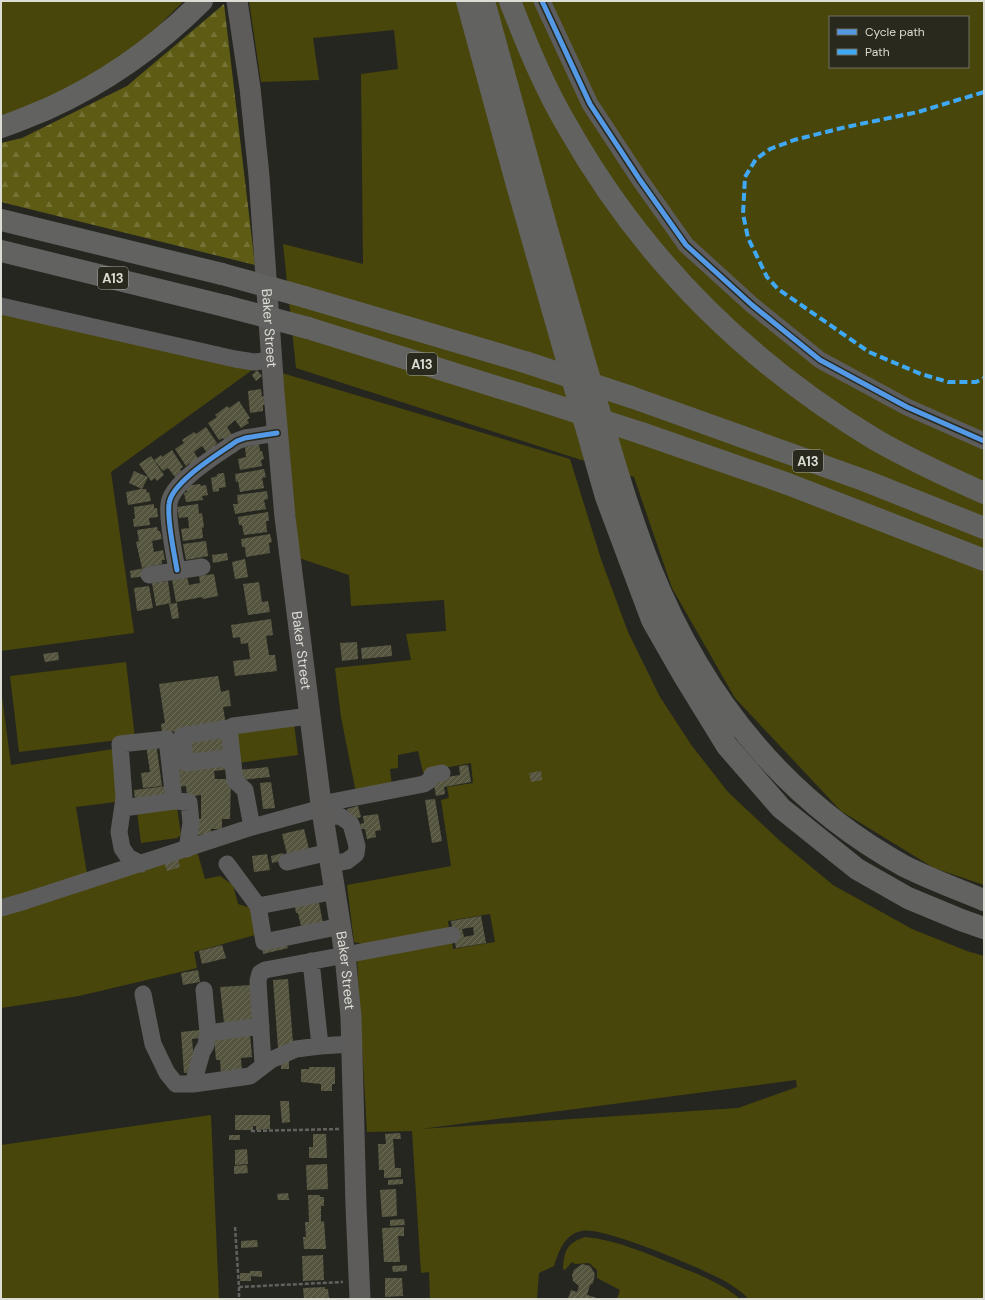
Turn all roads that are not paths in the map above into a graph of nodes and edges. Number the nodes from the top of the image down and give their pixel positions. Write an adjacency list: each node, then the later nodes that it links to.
1 (202, 1): 7 (highway)
2 (237, 1): 11 (main road, Baker Street)
3 (467, 1): 41 (highway)
4 (484, 1): 37 (highway)
5 (510, 1): 14 (highway)
6 (542, 1): 13 (street)
7 (1, 126)
8 (1, 220): 16 (highway, A13, bridge)
9 (1, 251): 15 (highway, A13, bridge)
10 (1, 306): 11 (street)
11 (272, 360): 12 (main road, Baker Street)
12 (277, 433): 20 (street); 22 (main road, Baker Street)
13 (984, 441)
14 (984, 493)
15 (883, 520): 17 (highway, A13); 19 (highway)
16 (984, 528)
17 (984, 560)
18 (202, 566): 20 (street)
19 (984, 569)
20 (177, 570): 21 (street)
21 (149, 575)
22 (309, 716): 23 (street); 29 (main road, Baker Street)
23 (229, 728): 24 (street); 25 (street)
24 (174, 738): 25 (street); 27 (street); 28 (street)
25 (232, 757): 30 (street)
26 (442, 773): 29 (street)
27 (174, 801): 28 (street); 31 (street)
28 (123, 808): 34 (street)
29 (322, 810): 30 (street); 32 (main road, Baker Street); 32 (street)
30 (252, 827): 31 (street)
31 (187, 849): 34 (street)
32 (330, 858): 33 (street); 36 (main road, Baker Street)
33 (287, 862)
34 (141, 864): 39 (street)
35 (227, 864): 38 (street)
36 (336, 891): 38 (street); 40 (main road, Baker Street)
37 (984, 900)
38 (258, 906): 40 (street)
39 (1, 908)
40 (341, 926): 43 (main road, Baker Street)
41 (984, 928)
42 (452, 935): 43 (street)
43 (345, 955): 44 (street); 49 (main road, Baker Street)
44 (311, 961): 47 (street); 50 (street)
45 (204, 990): 48 (street)
46 (142, 994): 52 (street)
47 (261, 1026): 48 (street); 51 (street)
48 (208, 1033): 52 (street)
49 (352, 1044): 50 (street); 53 (main road, Baker Street)
50 (320, 1046): 51 (street)
51 (263, 1064): 52 (street)
52 (193, 1084)
53 (360, 1290)

